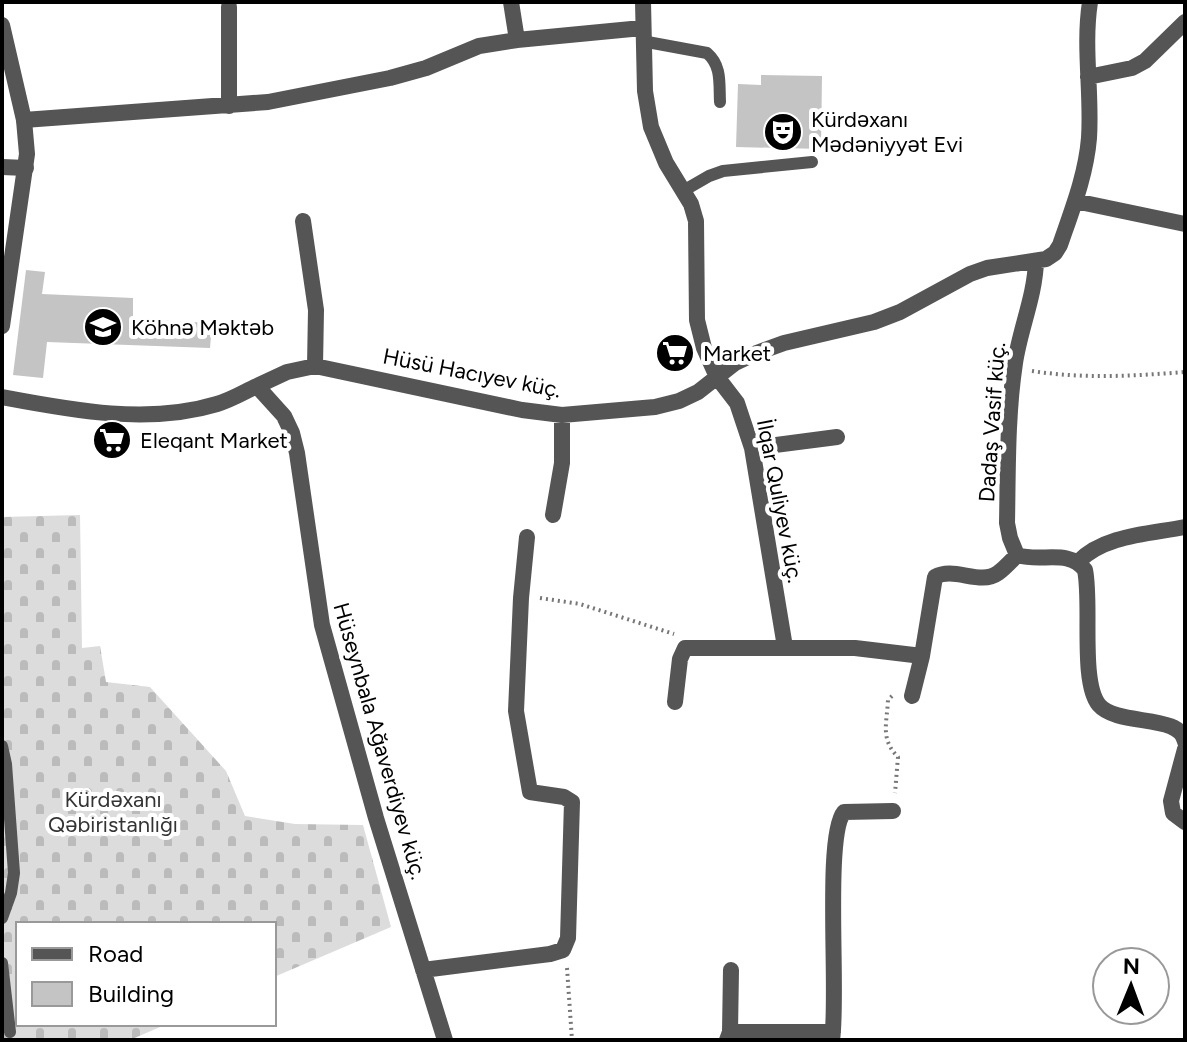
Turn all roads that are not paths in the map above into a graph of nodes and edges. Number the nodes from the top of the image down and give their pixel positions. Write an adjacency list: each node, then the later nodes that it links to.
1 (511, 2): 8 (street)
2 (643, 2): 7 (street, İlqar Quliyev küç.)
3 (1090, 2): 9 (street)
4 (229, 7): 11 (street)
5 (1185, 22): 9 (street)
6 (2, 25): 12 (street)
7 (642, 34): 8 (street); 10 (lane); 16 (street, İlqar Quliyev küç.)
8 (517, 40): 11 (street)
9 (1088, 77): 17 (street)
10 (720, 102)
11 (229, 106): 12 (street)
12 (24, 120): 15 (street)
13 (812, 162): 16 (lane)
14 (2, 167): 15 (street)
15 (26, 168): 21 (street)
16 (683, 191): 23 (street, İlqar Quliyev küç.)
17 (1075, 201): 19 (street); 20 (street)
18 (303, 221): 22 (street)
19 (1185, 224)
20 (1036, 261): 23 (street, Hüsü Hacıyev küç.); 32 (street, Dadaş Vasif küç.)
21 (2, 326)
22 (315, 366): 24 (street, Hüsü Hacıyev küç.); 26 (street, Hüsü Hacıyev küç.)
23 (717, 377): 26 (street, Hüsü Hacıyev küç.); 28 (street, İlqar Quliyev küç.)
24 (257, 386): 25 (street); 45 (street, Hüseynbala Ağaverdiyev küç.)
25 (2, 397)
26 (562, 415): 29 (street)
27 (837, 437): 28 (street)
28 (752, 448): 34 (street, İlqar Quliyev küç.)
29 (553, 515)
30 (1185, 527): 33 (street)
31 (527, 537): 45 (street)
32 (1017, 555): 33 (street); 35 (street)
33 (1078, 562): 38 (street)
34 (785, 647): 35 (street); 37 (street)
35 (922, 656): 36 (street)
36 (912, 696)
37 (675, 702)
38 (1185, 742)
39 (2, 746): 43 (lane)
40 (1185, 749): 42 (street)
41 (893, 811): 49 (street)
42 (1185, 822)
43 (2, 918)
44 (2, 963): 47 (lane)
45 (423, 970): 50 (street, Hüseynbala Ağaverdiyev küç.)
46 (731, 970): 48 (street)
47 (10, 1032)
48 (728, 1036): 49 (street)
49 (833, 1036)
50 (445, 1040)

